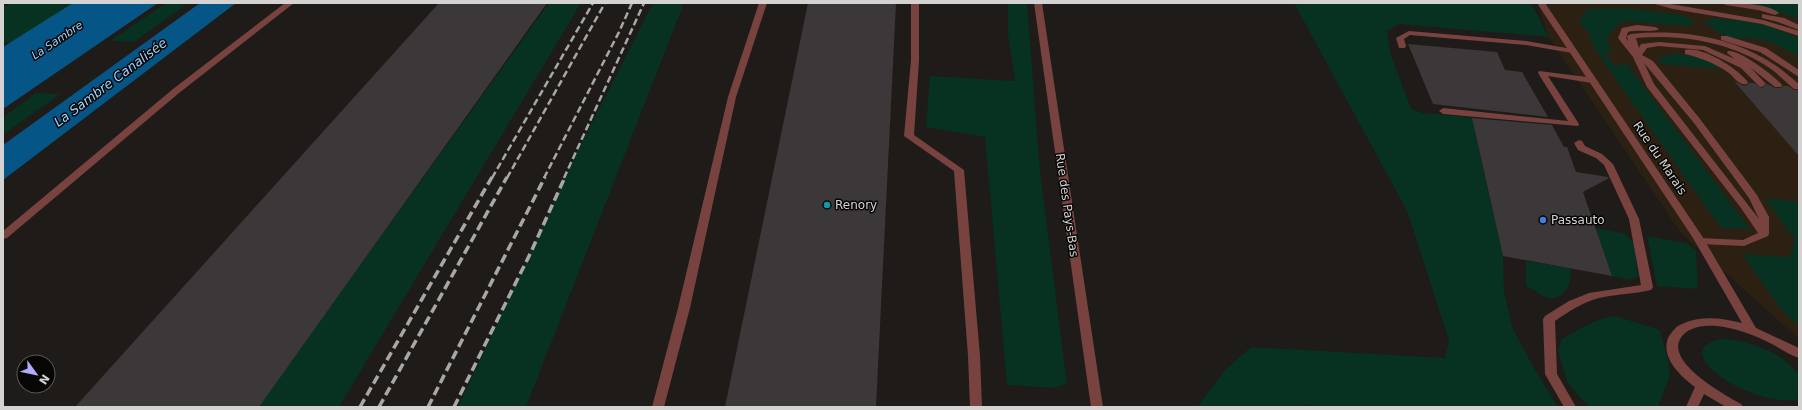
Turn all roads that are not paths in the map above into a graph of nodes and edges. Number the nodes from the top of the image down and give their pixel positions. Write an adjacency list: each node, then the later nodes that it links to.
1 (290, 3): 24 (street)
2 (763, 3): 29 (street)
3 (915, 3): 30 (street)
4 (1038, 3): 31 (street, Rue des Pays-Bas)
5 (1541, 3): 13 (street, Rue du Marais)
6 (1654, 3): 11 (street)
7 (1668, 3): 10 (street)
8 (1726, 3): 9 (street)
9 (1799, 21)
10 (1799, 28)
11 (1799, 34)
12 (1402, 46): 13 (street)
13 (1572, 51): 16 (street, Rue du Marais)
14 (1637, 56): 15 (street); 17 (street); 18 (street); 19 (street); 20 (street); 23 (street); 23 (street)
15 (1799, 74)
16 (1592, 80): 21 (street); 25 (street, Rue du Marais)
17 (1744, 82)
18 (1762, 84)
19 (1778, 85)
20 (1797, 87)
21 (1443, 111)
22 (1579, 143): 32 (street)
23 (1764, 234): 25 (street)
24 (3, 236)
25 (1700, 241): 26 (street, Rue du Marais)
26 (1752, 330): 27 (street); 28 (street)
27 (1799, 354)
28 (1701, 386): 33 (street); 34 (street)
29 (658, 407)
30 (976, 407)
31 (1097, 407)
32 (1570, 407)
33 (1692, 407)
34 (1737, 407)

